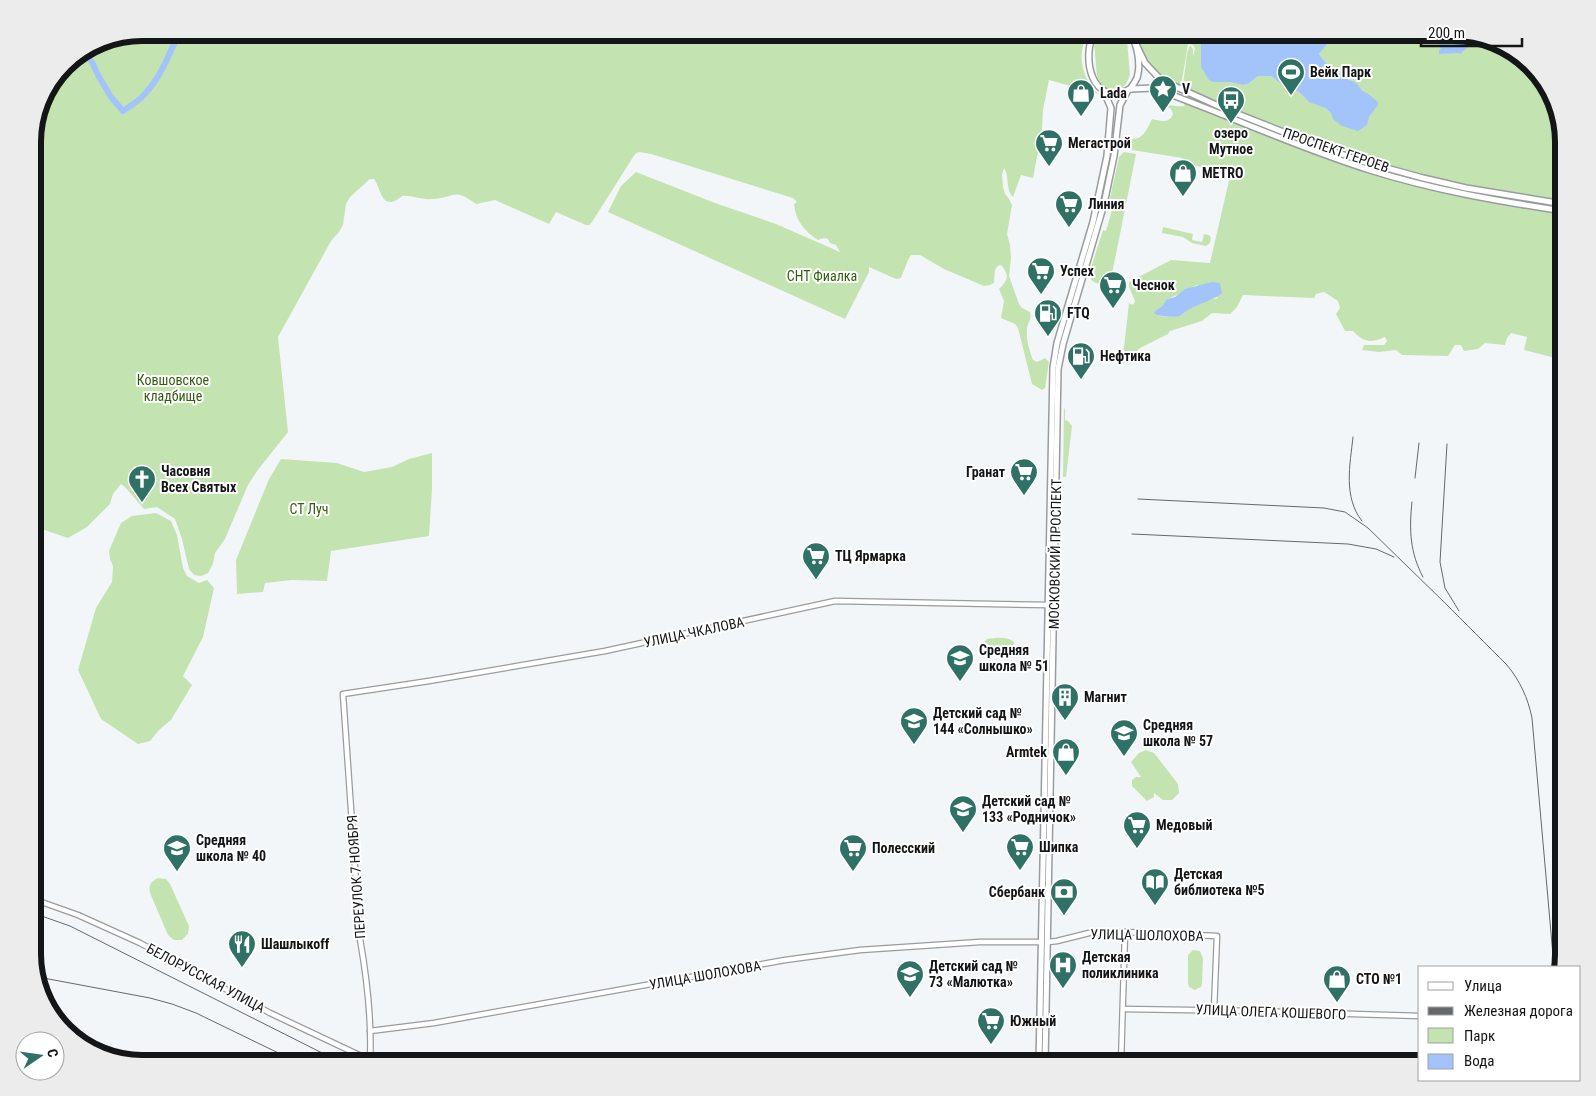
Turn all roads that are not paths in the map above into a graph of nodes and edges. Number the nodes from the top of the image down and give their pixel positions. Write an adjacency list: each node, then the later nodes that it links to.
1 (1091, 41): 4 (main road, МОСКОВСКИЙ ПРОСПЕКТ)
2 (1135, 42): 3 (main road, МОСКОВСКИЙ ПРОСПЕКТ); 5 (main road, ПРОСПЕКТ ГЕРОЕВ)
3 (1129, 89): 4 (main road, ПРОСПЕКТ ГЕРОЕВ); 6 (main road, ПРОСПЕКТ ГЕРОЕВ); 7 (main road, МОСКОВСКИЙ ПРОСПЕКТ)
4 (1104, 92): 7 (main road, МОСКОВСКИЙ ПРОСПЕКТ)
5 (1555, 203)
6 (1555, 210)
7 (1078, 282): 8 (main road, МОСКОВСКИЙ ПРОСПЕКТ); 9 (main road, МОСКОВСКИЙ ПРОСПЕКТ)
8 (1048, 605): 9 (main road, МОСКОВСКИЙ ПРОСПЕКТ); 10 (street, УЛИЦА ЧКАЛОВА)
9 (1050, 662): 13 (main road, МОСКОВСКИЙ ПРОСПЕКТ); 14 (main road, МОСКОВСКИЙ ПРОСПЕКТ)
10 (343, 694): 18 (street, ПЕРЕУЛОК 7 НОЯБРЯ)
11 (41, 901): 19 (street, БЕЛОРУССКАЯ УЛИЦА)
12 (1125, 932): 14 (street, УЛИЦА ШОЛОХОВА); 15 (street); 16 (street, УЛИЦА ШОЛОХОВА)
13 (1041, 942): 14 (main road); 18 (street, УЛИЦА ШОЛОХОВА); 21 (main road, МОСКОВСКИЙ ПРОСПЕКТ)
14 (1048, 942): 22 (main road, МОСКОВСКИЙ ПРОСПЕКТ)
15 (1123, 1009): 16 (street, УЛИЦА ОЛЕГА КОШЕВОГО); 23 (street)
16 (1214, 1010): 17 (street, УЛИЦА ОЛЕГА КОШЕВОГО)
17 (1418, 1016)
18 (370, 1031): 20 (street, ПЕРЕУЛОК 7 НОЯБРЯ)
19 (358, 1055)
20 (370, 1055)
21 (1042, 1055)
22 (1042, 1055)
23 (1121, 1055)

